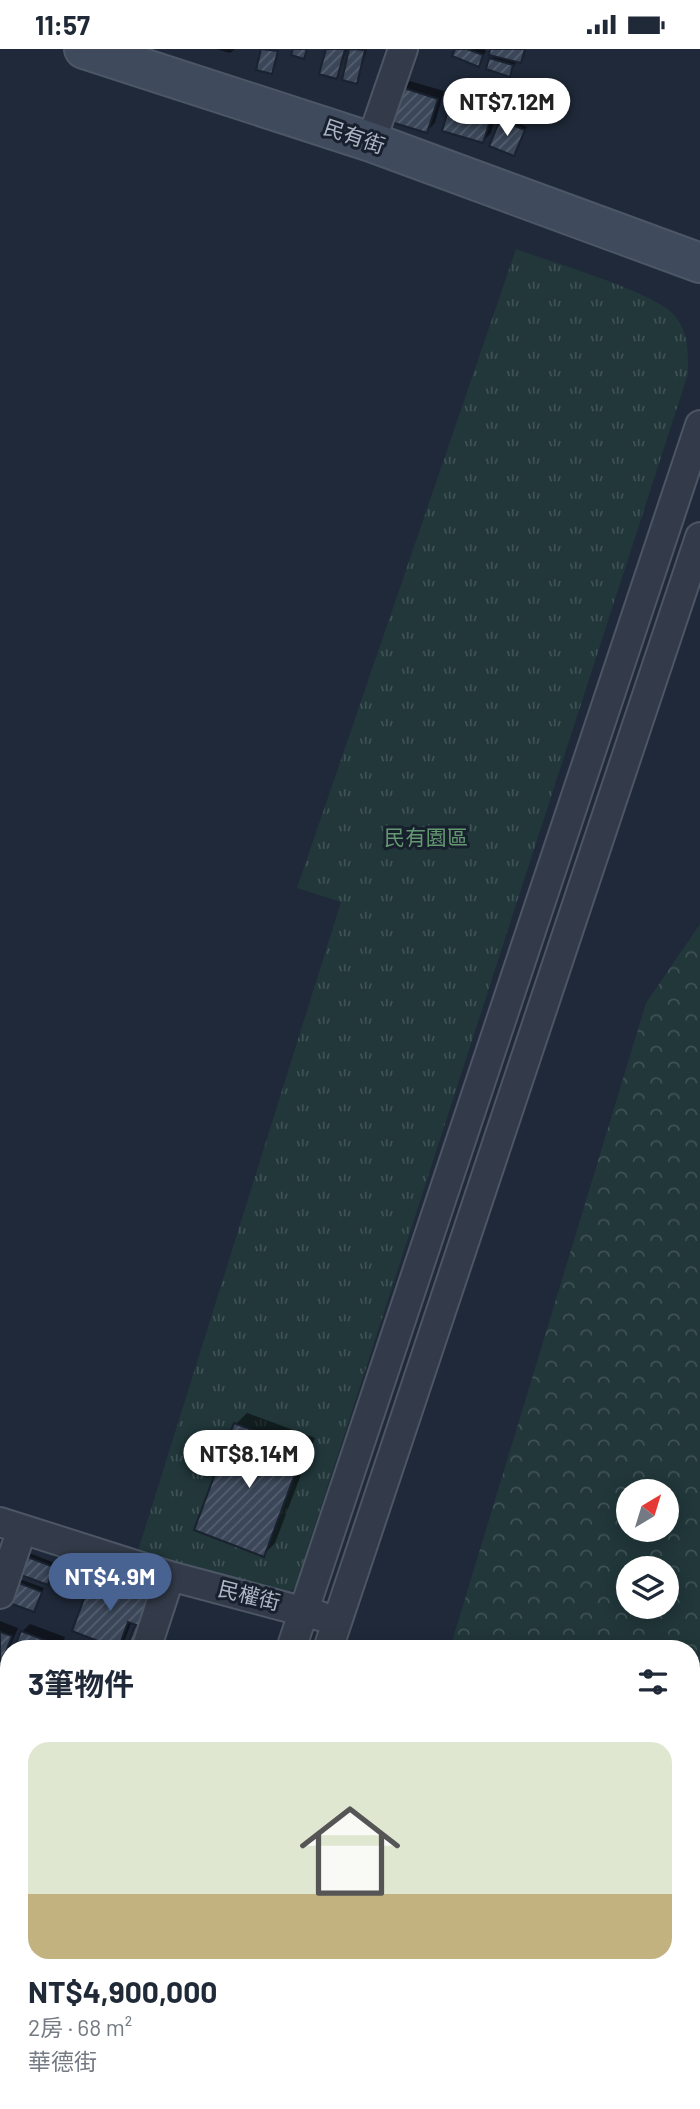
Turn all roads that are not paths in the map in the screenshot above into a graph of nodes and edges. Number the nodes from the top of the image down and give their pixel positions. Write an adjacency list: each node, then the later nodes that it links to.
1 (84, 49): 3 (street, 民有街)
2 (403, 49): 3 (street)
3 (371, 142): 4 (street, 民有街)
4 (700, 263)
5 (700, 425): 10 (street)
6 (700, 537): 11 (street)
7 (11, 1525): 8 (street, 民權街); 9 (street)
8 (170, 1576): 10 (street, 民權街); 12 (street)
9 (0, 1594)
10 (304, 1610): 11 (street, 民權街); 13 (street)
11 (337, 1621): 14 (street)
12 (149, 1640)
13 (294, 1640)
14 (331, 1640)

